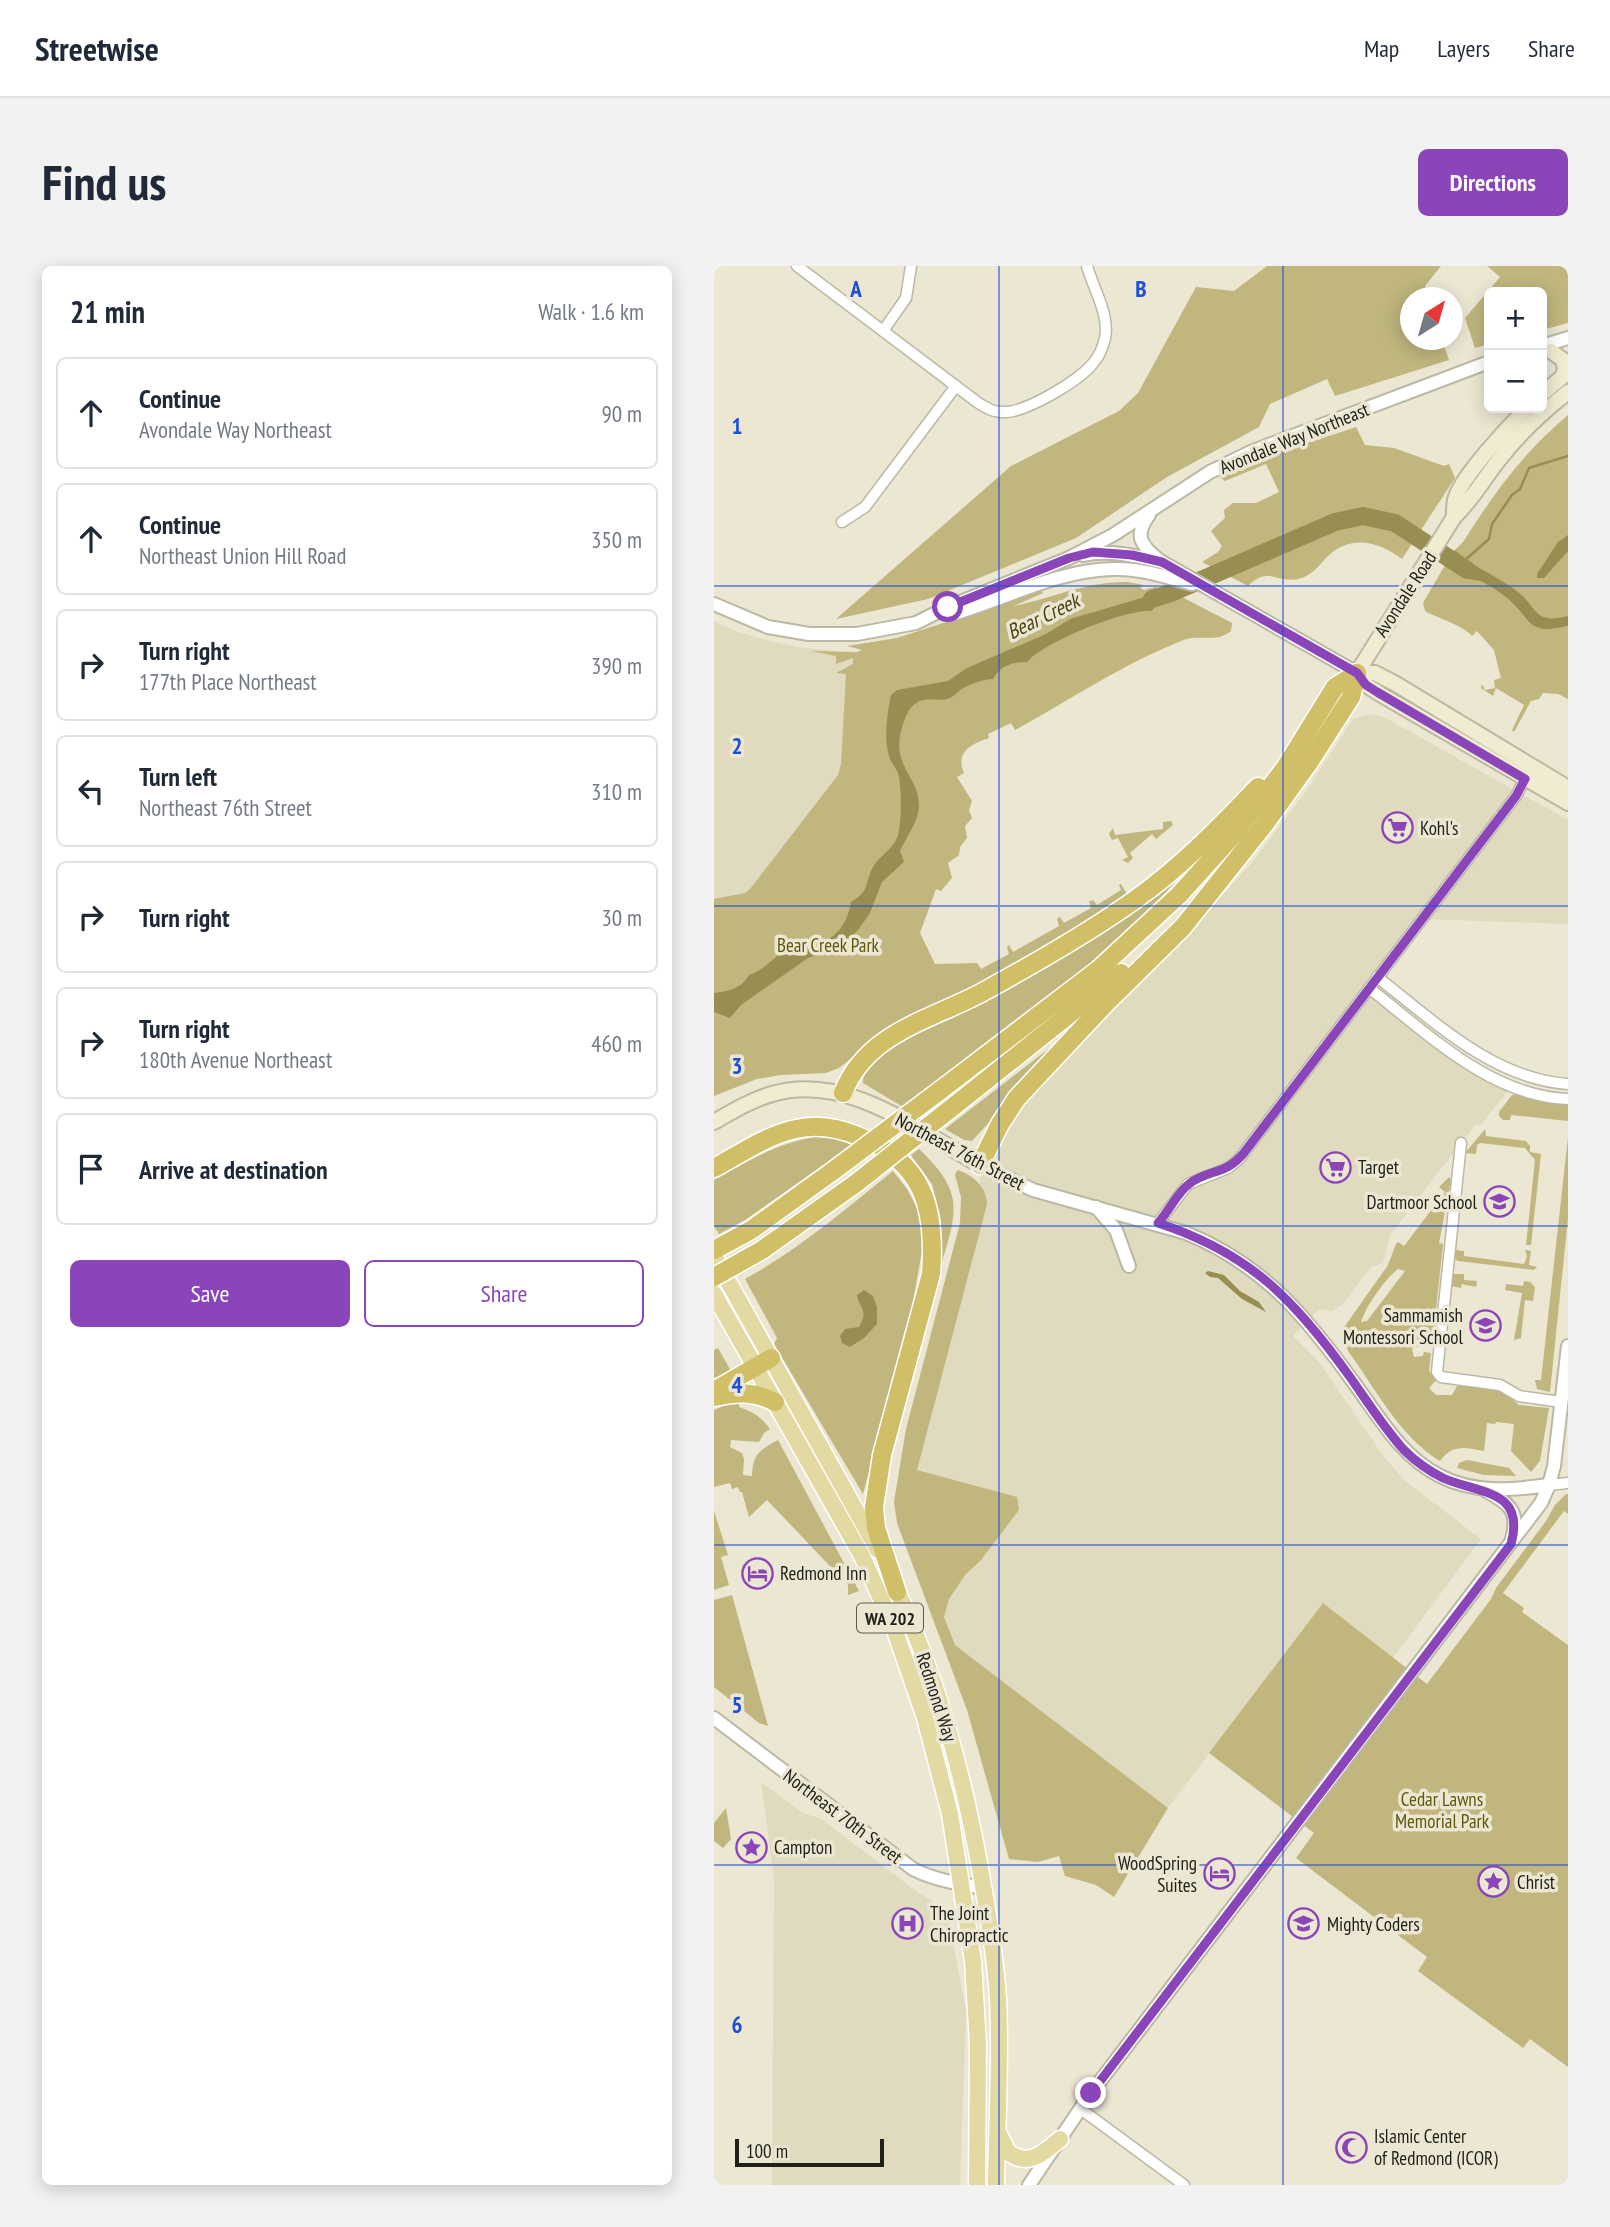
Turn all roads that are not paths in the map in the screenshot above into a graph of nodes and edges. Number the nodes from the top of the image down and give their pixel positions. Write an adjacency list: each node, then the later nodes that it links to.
1 (797, 266): 4 (street)
2 (911, 266): 4 (street)
3 (1087, 266): 12 (street)
4 (883, 331): 12 (street)
5 (1568, 338): 6 (street)
6 (1547, 348)
7 (1547, 349): 9 (street)
8 (1547, 350): 11 (main road)
9 (1568, 354)
10 (1484, 364): 16 (street, Avondale Way Northeast)
11 (1565, 374): 13 (main road)
12 (956, 386): 18 (street)
13 (1547, 390)
14 (1568, 392): 17 (main road, Avondale Road)
15 (1522, 413): 17 (main road, Avondale Road)
16 (1156, 507): 19 (street, Avondale Way Northeast); 20 (street)
17 (1454, 517): 24 (main road, Avondale Road)
18 (842, 522)
19 (1069, 558): 20 (street); 23 (street, Avondale Way Northeast)
20 (1162, 562): 21 (street)
21 (1209, 589): 23 (street); 24 (street)
22 (714, 604): 23 (street, Avondale Way Northeast)
23 (916, 623)
24 (1357, 673): 25 (highway); 26 (main road); 27 (main road); 29 (highway)
25 (1308, 733): 33 (highway); 41 (highway, bridge)
26 (1525, 779): 28 (main road); 30 (street)
27 (1568, 788)
28 (1568, 803)
29 (1225, 872): 37 (highway); 44 (highway, bridge)
30 (1377, 977): 31 (street); 32 (street)
31 (1370, 988): 34 (street); 40 (street)
32 (1568, 1084)
33 (843, 1093): 35 (main road, Northeast 76th Street); 37 (main road, Northeast 76th Street)
34 (1568, 1098)
35 (714, 1122)
36 (1461, 1143): 51 (street)
37 (979, 1165): 39 (street, Northeast 76th Street)
38 (714, 1168): 56 (highway)
39 (1096, 1207): 40 (street, Northeast 76th Street); 43 (street)
40 (1158, 1223): 54 (street, Northeast 76th Street)
41 (714, 1250)
42 (714, 1256): 47 (main road, Redmond Way / WA 202)
43 (1129, 1266)
44 (714, 1277)
45 (714, 1294): 47 (main road, Redmond Way / WA 202)
46 (1568, 1346): 51 (street)
47 (763, 1362): 48 (highway); 50 (main road, Redmond Way / WA 202); 56 (main road, Redmond Way / WA 202)
48 (714, 1391)
49 (714, 1397): 50 (highway)
50 (775, 1402): 58 (main road, Redmond Way / WA 202)
51 (1562, 1402): 53 (street)
52 (1568, 1483): 53 (street, Northeast 76th Street)
53 (1549, 1485): 54 (street, Northeast 76th Street); 55 (street)
54 (1482, 1489): 55 (street)
55 (1511, 1544): 60 (street)
56 (897, 1592): 59 (main road, Redmond Way / WA 202)
57 (714, 1718): 58 (street, Northeast 70th Street)
58 (962, 1885): 59 (street, Northeast 70th Street); 63 (main road, Redmond Way / WA 202)
59 (984, 1888): 61 (main road, Redmond Way / WA 202)
60 (1082, 2110): 62 (street); 66 (street)
61 (997, 2125): 62 (main road); 64 (main road, Redmond Way / WA 202)
62 (1060, 2139): 65 (street)
63 (977, 2185)
64 (996, 2185)
65 (1030, 2185)
66 (1184, 2185)

